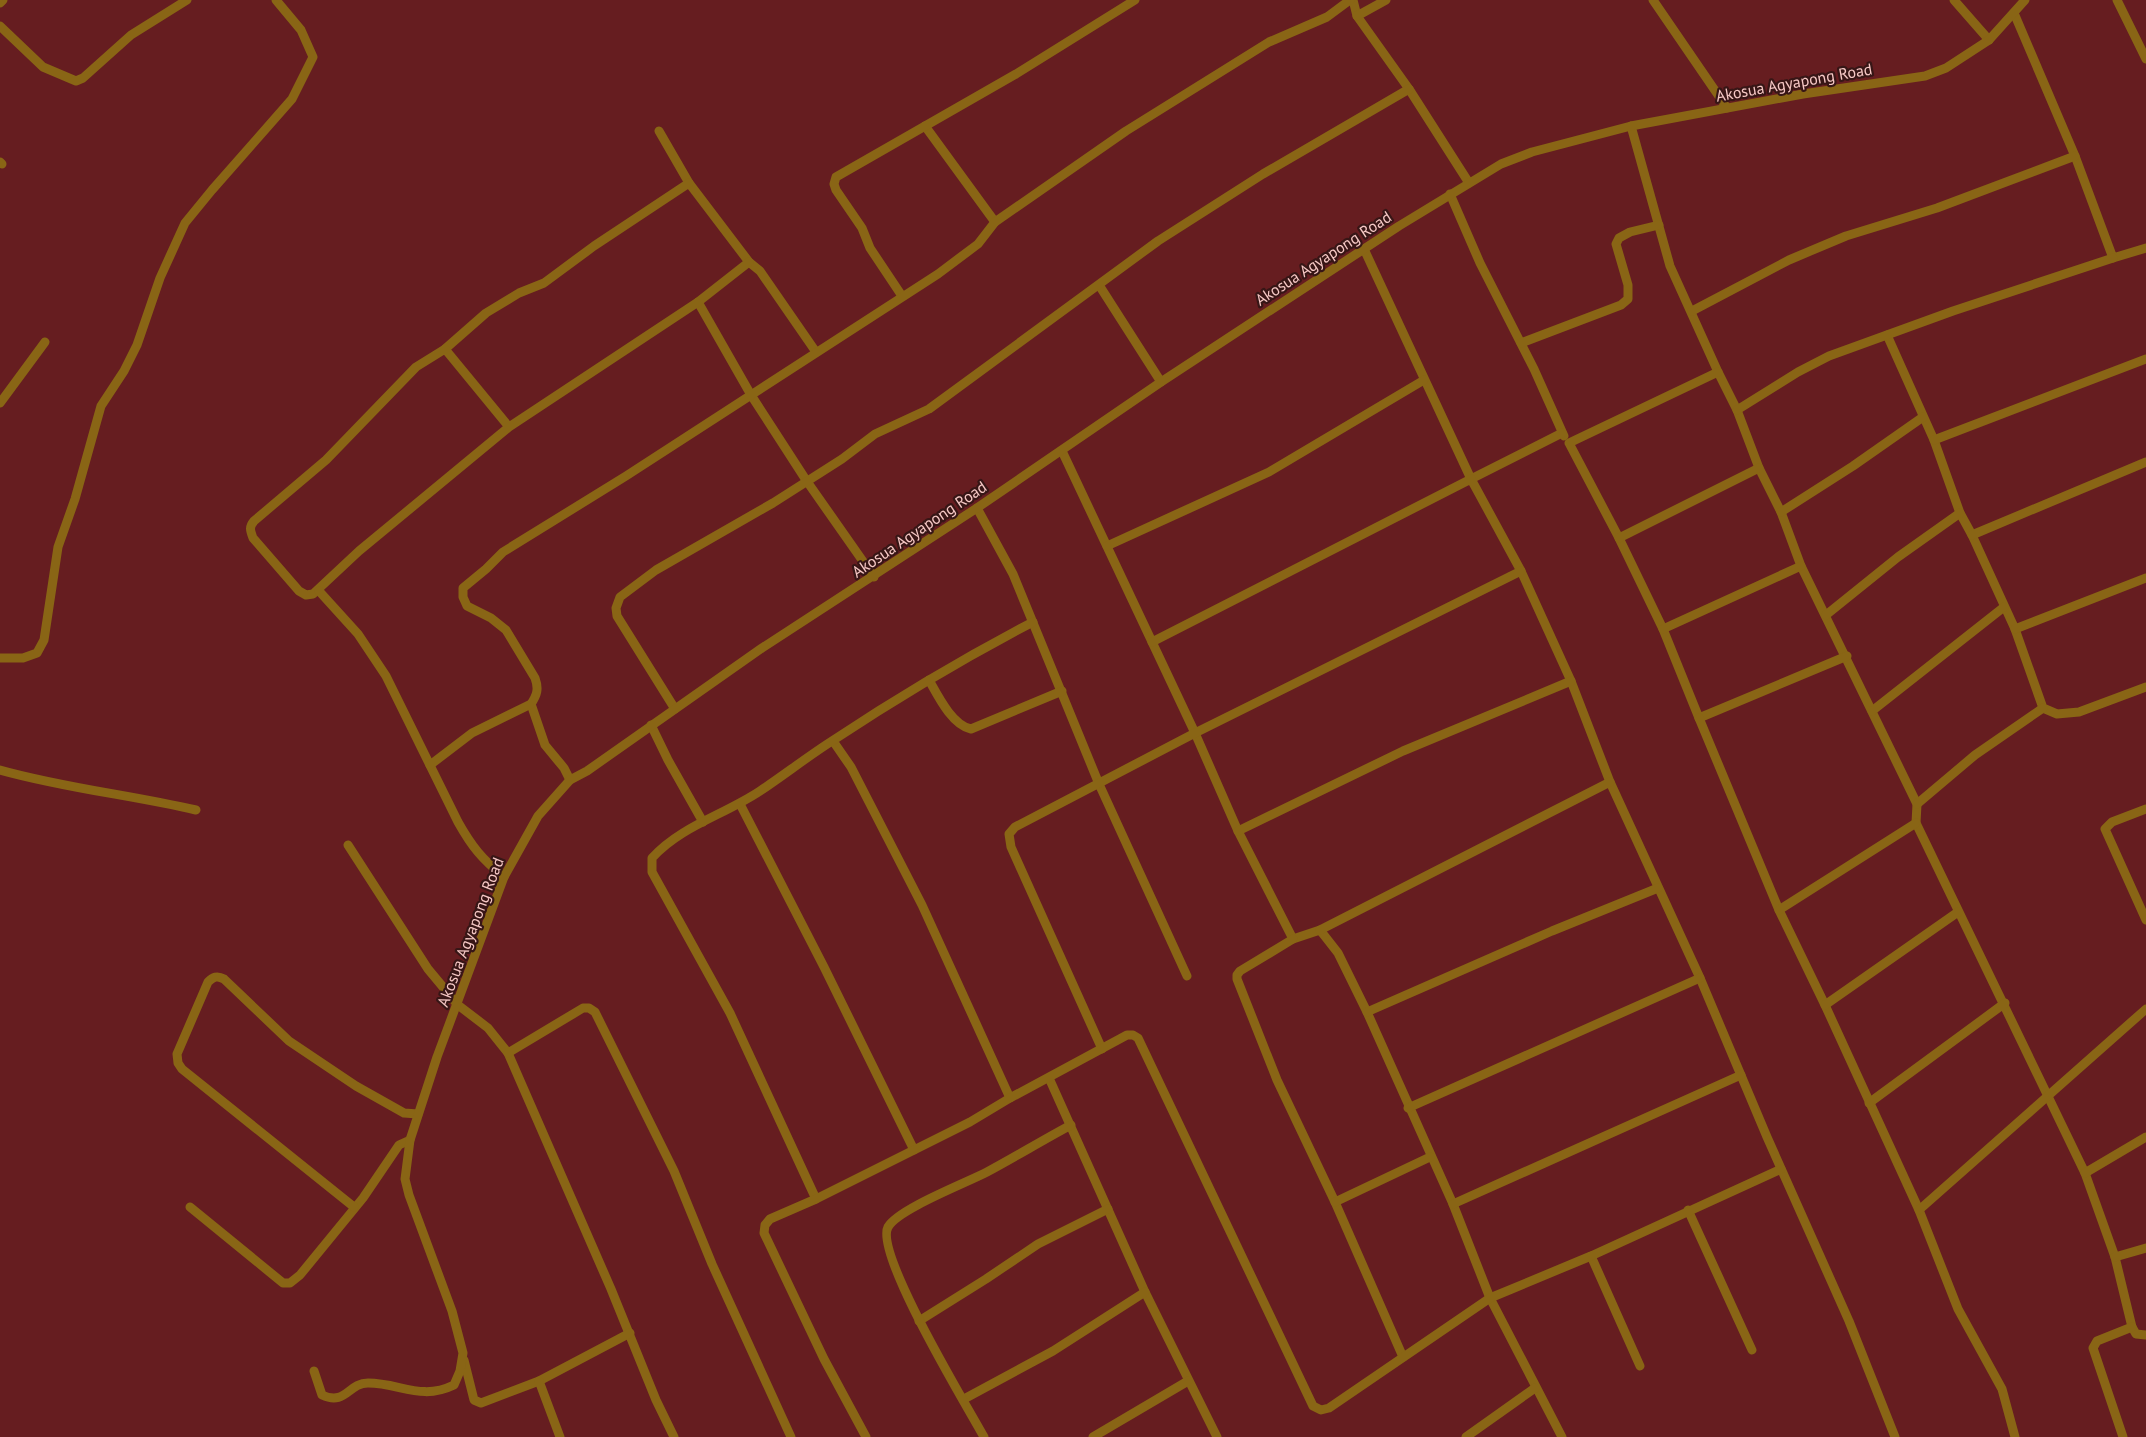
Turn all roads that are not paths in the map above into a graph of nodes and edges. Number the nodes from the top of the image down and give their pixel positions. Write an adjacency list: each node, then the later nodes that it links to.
1 (3, 0): 11 (street)
2 (187, 0): 14 (street)
3 (276, 0): 76 (street)
4 (1135, 0): 19 (street)
5 (1351, 0): 13 (street); 26 (street)
6 (1386, 0): 13 (street)
7 (1653, 0): 18 (street)
8 (1954, 0): 15 (street)
9 (2025, 0): 12 (street, Akosua Agyapong Road)
10 (2117, 0): 16 (street)
11 (0, 3)
12 (2014, 13): 15 (street, Akosua Agyapong Road); 22 (street)
13 (1357, 16): 17 (street)
14 (0, 26)
15 (1989, 40): 18 (street, Akosua Agyapong Road)
16 (2146, 59)
17 (1409, 89): 24 (street); 32 (street)
18 (1727, 108): 20 (street, Akosua Agyapong Road)
19 (925, 126): 26 (street); 33 (street)
20 (1631, 126): 24 (street, Akosua Agyapong Road); 27 (street)
21 (659, 131): 23 (street)
22 (2074, 156): 30 (street); 35 (street)
23 (689, 183): 31 (street); 39 (street)
24 (1469, 183): 25 (street, Akosua Agyapong Road)
25 (1450, 194): 29 (street, Akosua Agyapong Road); 38 (street)
26 (994, 222): 33 (street)
27 (1659, 225): 35 (street); 38 (street)
28 (2146, 248): 30 (street)
29 (1364, 249): 43 (street); 44 (street, Akosua Agyapong Road)
30 (2113, 258): 36 (street)
31 (749, 262): 34 (street); 40 (street)
32 (1099, 285): 44 (street); 57 (street)
33 (902, 296): 40 (street)
34 (698, 302): 45 (street); 49 (street)
35 (1692, 311): 42 (street)
36 (1887, 336): 47 (street); 48 (street)
37 (45, 342): 46 (street)
38 (1521, 343): 50 (street)
39 (444, 349): 49 (street); 68 (street)
40 (816, 352): 45 (street)
41 (2145, 360): 51 (street)
42 (1718, 372): 47 (street); 52 (street)
43 (1424, 380): 56 (street); 63 (street)
44 (1161, 382): 53 (street, Akosua Agyapong Road)
45 (751, 394): 57 (street); 81 (street)
46 (0, 403)
47 (1737, 410): 55 (street)
48 (1923, 417): 51 (street); 59 (street)
49 (509, 427): 68 (street)
50 (1562, 433): 52 (street); 56 (street)
51 (1934, 440): 60 (street)
52 (1569, 443): 62 (street)
53 (1062, 451): 58 (street, Akosua Agyapong Road); 63 (street)
54 (2146, 462): 61 (street)
55 (1759, 468): 59 (street); 62 (street)
56 (1471, 478): 65 (street); 74 (street)
57 (806, 480): 66 (street); 83 (street)
58 (977, 508): 66 (street, Akosua Agyapong Road); 71 (street)
59 (1781, 512): 64 (street)
60 (1960, 513): 61 (street); 70 (street)
61 (1972, 535): 69 (street)
62 (1619, 538): 72 (street)
63 (1107, 546): 74 (street)
64 (1801, 566): 70 (street); 72 (street)
65 (1521, 571): 78 (street); 87 (street)
66 (874, 577): 83 (street, Akosua Agyapong Road)
67 (2146, 578): 73 (street)
68 (319, 591): 89 (street)
69 (2004, 607): 73 (street); 84 (street)
70 (1826, 615): 75 (street)
71 (1033, 622): 77 (street); 80 (street)
72 (1663, 629): 85 (street)
73 (2014, 629): 82 (street)
74 (1152, 642): 87 (street)
75 (1847, 656): 84 (street); 85 (street)
76 (0, 658)
77 (929, 680): 80 (street); 88 (street)
78 (1570, 681): 92 (street); 100 (street)
79 (2146, 687): 82 (street)
80 (1062, 691): 93 (street)
81 (531, 704): 89 (street); 91 (street)
82 (2043, 708): 95 (street)
83 (675, 709): 86 (street, Akosua Agyapong Road)
84 (1872, 711): 95 (street)
85 (1699, 718): 104 (street)
86 (651, 725): 91 (street, Akosua Agyapong Road); 98 (street)
87 (1195, 733): 93 (street); 100 (street)
88 (833, 741): 94 (street); 121 (street)
89 (430, 765): 102 (street)
90 (0, 770): 97 (street)
91 (570, 780): 102 (street, Akosua Agyapong Road)
92 (1610, 782): 103 (street); 107 (street)
93 (1099, 784): 109 (street); 116 (street)
94 (740, 804): 98 (street); 128 (street)
95 (1917, 804): 99 (street)
96 (2146, 809): 106 (street)
97 (196, 810)
98 (703, 822): 132 (street)
99 (1916, 823): 104 (street); 105 (street)
100 (1238, 831): 108 (street)
101 (348, 845): 112 (street)
102 (504, 878): 112 (street, Akosua Agyapong Road)
103 (1658, 888): 110 (street); 115 (street)
104 (1779, 910): 113 (street)
105 (1959, 912): 111 (street); 113 (street)
106 (2146, 920)
107 (1320, 930): 108 (street); 115 (street)
108 (1293, 939): 133 (street)
109 (1187, 976)
110 (1700, 978): 118 (street); 123 (street)
111 (2005, 1003): 120 (street); 122 (street)
112 (458, 1005): 117 (street); 124 (street, Akosua Agyapong Road)
113 (1825, 1005): 122 (street)
114 (2146, 1009): 120 (street)
115 (1367, 1012): 123 (street)
116 (1102, 1049): 119 (street); 151 (street)
117 (508, 1053): 147 (street); 160 (street)
118 (1741, 1075): 130 (street); 134 (street)
119 (1049, 1078): 121 (street); 125 (street)
120 (2049, 1095): 131 (street); 139 (street)
121 (1010, 1098): 128 (street)
122 (1869, 1103): 139 (street)
123 (1408, 1108): 129 (street)
124 (418, 1114): 127 (street, Akosua Agyapong Road); 136 (street)
125 (1071, 1125): 137 (street); 145 (street)
126 (2146, 1137): 131 (street)
127 (410, 1140): 136 (street); 150 (street, Akosua Agyapong Road)
128 (914, 1150): 132 (street)
129 (1430, 1157): 133 (street); 134 (street)
130 (1781, 1170): 138 (street); 167 (street)
131 (2085, 1173): 142 (street)
132 (816, 1199): 161 (street)
133 (1335, 1202): 151 (street)
134 (1453, 1204): 144 (street)
135 (189, 1207): 136 (street)
136 (354, 1207)
137 (1108, 1209): 143 (street); 145 (street)
138 (1688, 1210): 141 (street); 149 (street)
139 (1919, 1210): 168 (street)
140 (2146, 1248): 142 (street)
141 (1591, 1256): 144 (street); 152 (street)
142 (2115, 1257): 146 (street)
143 (1145, 1292): 155 (street); 157 (street)
144 (1491, 1298): 151 (street); 156 (street)
145 (919, 1321): 157 (street)
146 (2132, 1327): 148 (street); 169 (street)
147 (630, 1333): 154 (street); 159 (street)
148 (2146, 1335)
149 (1752, 1350)
150 (463, 1353): 153 (street, Akosua Agyapong Road); 154 (street)
151 (1403, 1357)
152 (1640, 1366)
153 (314, 1371)
154 (539, 1381): 158 (street)
155 (1188, 1381): 163 (street); 164 (street)
156 (1535, 1388): 165 (street); 166 (street)
157 (964, 1400): 162 (street)
158 (560, 1437)
159 (674, 1437)
160 (791, 1437)
161 (866, 1437)
162 (984, 1437)
163 (1093, 1437)
164 (1217, 1437)
165 (1466, 1437)
166 (1562, 1437)
167 (1895, 1437)
168 (2015, 1437)
169 (2123, 1437)

